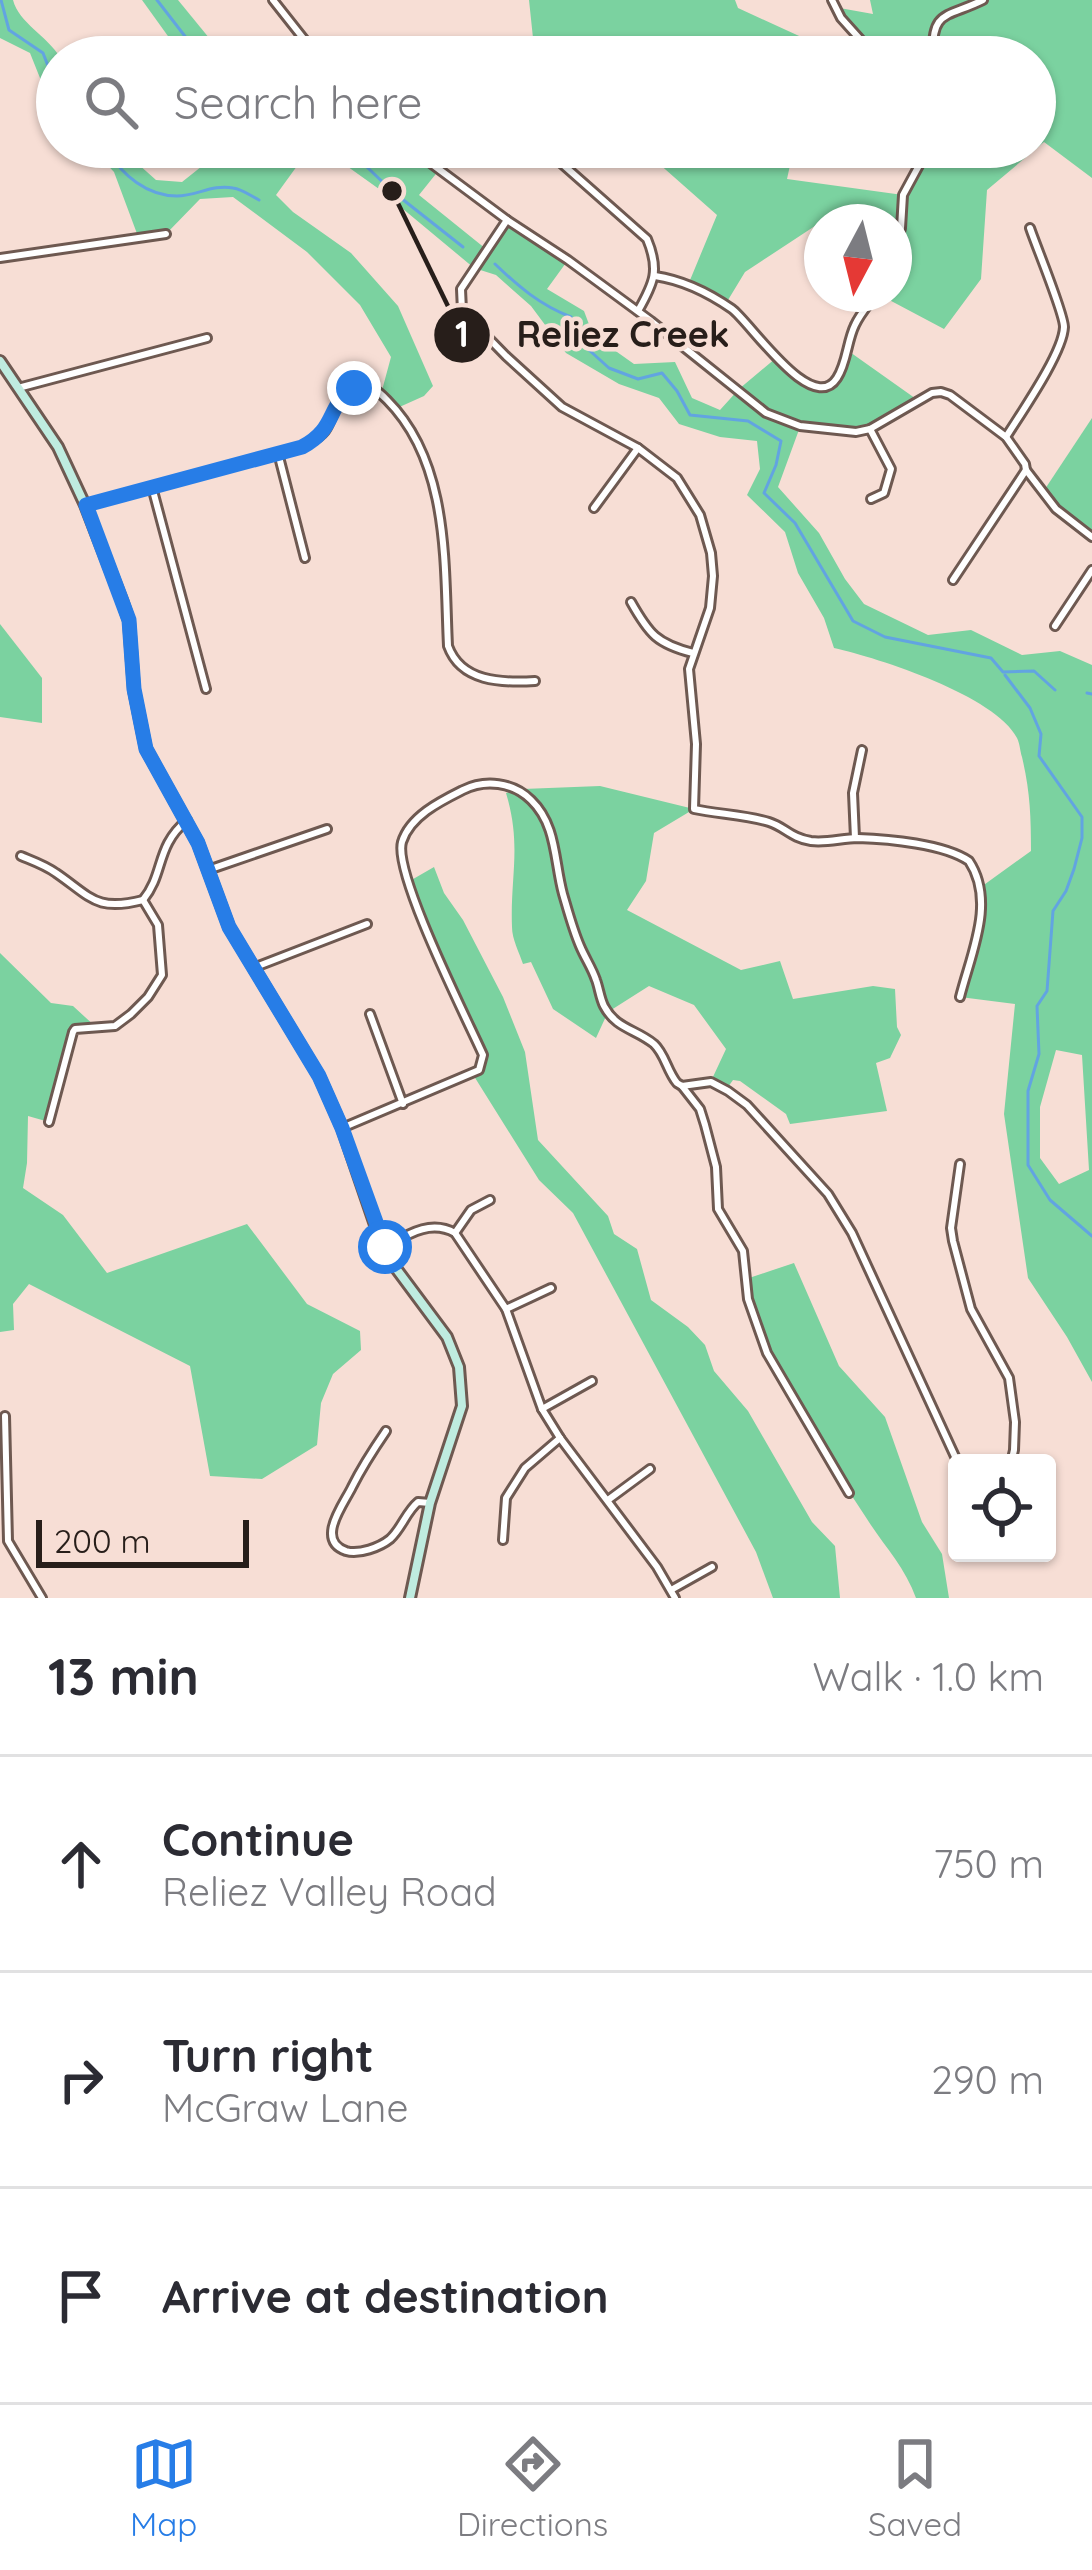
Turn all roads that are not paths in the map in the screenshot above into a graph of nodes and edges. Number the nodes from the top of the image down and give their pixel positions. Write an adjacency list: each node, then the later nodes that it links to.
1 (273, 0): 4 (street)
2 (832, 0): 5 (street)
3 (982, 0): 6 (street)
4 (301, 36)
5 (857, 36)
6 (933, 36)
7 (438, 168): 11 (street)
8 (567, 168): 15 (street)
9 (917, 168): 10 (street)
10 (902, 204)
11 (507, 220): 16 (street); 23 (street)
12 (1030, 228): 22 (street)
13 (166, 234): 14 (street)
14 (0, 258)
15 (655, 276): 16 (street); 17 (street)
16 (638, 311): 21 (street)
17 (864, 312)
18 (207, 338): 20 (street)
19 (0, 362): 20 (main road)
20 (18, 388): 28 (main road)
21 (870, 429): 22 (street); 27 (street)
22 (1006, 436): 25 (street)
23 (638, 448): 29 (street); 36 (street)
24 (278, 454): 26 (street); 31 (street); 37 (street)
25 (1026, 470): 30 (street); 33 (street)
26 (152, 487): 28 (street); 38 (street)
27 (871, 499)
28 (86, 505): 40 (main road)
29 (594, 508)
30 (1092, 537)
31 (304, 558)
32 (1092, 570): 35 (street)
33 (953, 580)
34 (632, 602): 36 (street)
35 (1055, 626)
36 (693, 653): 42 (street)
37 (535, 680)
38 (206, 689)
39 (862, 750): 42 (street)
40 (187, 820): 44 (main road); 45 (street)
41 (327, 830): 44 (street)
42 (855, 838): 48 (street)
43 (21, 856): 45 (street)
44 (208, 870): 47 (main road)
45 (142, 900): 52 (street)
46 (367, 924): 47 (street)
47 (253, 968): 53 (main road)
48 (960, 997)
49 (370, 1015): 51 (street)
50 (682, 1086): 51 (street); 65 (street); 68 (street)
51 (403, 1104): 53 (street)
52 (49, 1122)
53 (342, 1128): 57 (main road)
54 (960, 1164): 66 (street)
55 (490, 1200): 56 (street)
56 (455, 1232): 57 (street); 59 (street)
57 (385, 1247): 70 (main road)
58 (551, 1288): 59 (street)
59 (506, 1309): 61 (street)
60 (592, 1381): 61 (street)
61 (542, 1409): 64 (street)
62 (5, 1415): 74 (street)
63 (386, 1432): 70 (street)
64 (560, 1438): 69 (street); 71 (street)
65 (954, 1454)
66 (1013, 1454)
67 (650, 1469): 69 (street)
68 (849, 1493)
69 (608, 1500): 73 (street)
70 (430, 1504): 75 (main road)
71 (503, 1540)
72 (712, 1567): 73 (street)
73 (673, 1594)
74 (42, 1598)
75 (410, 1598)

